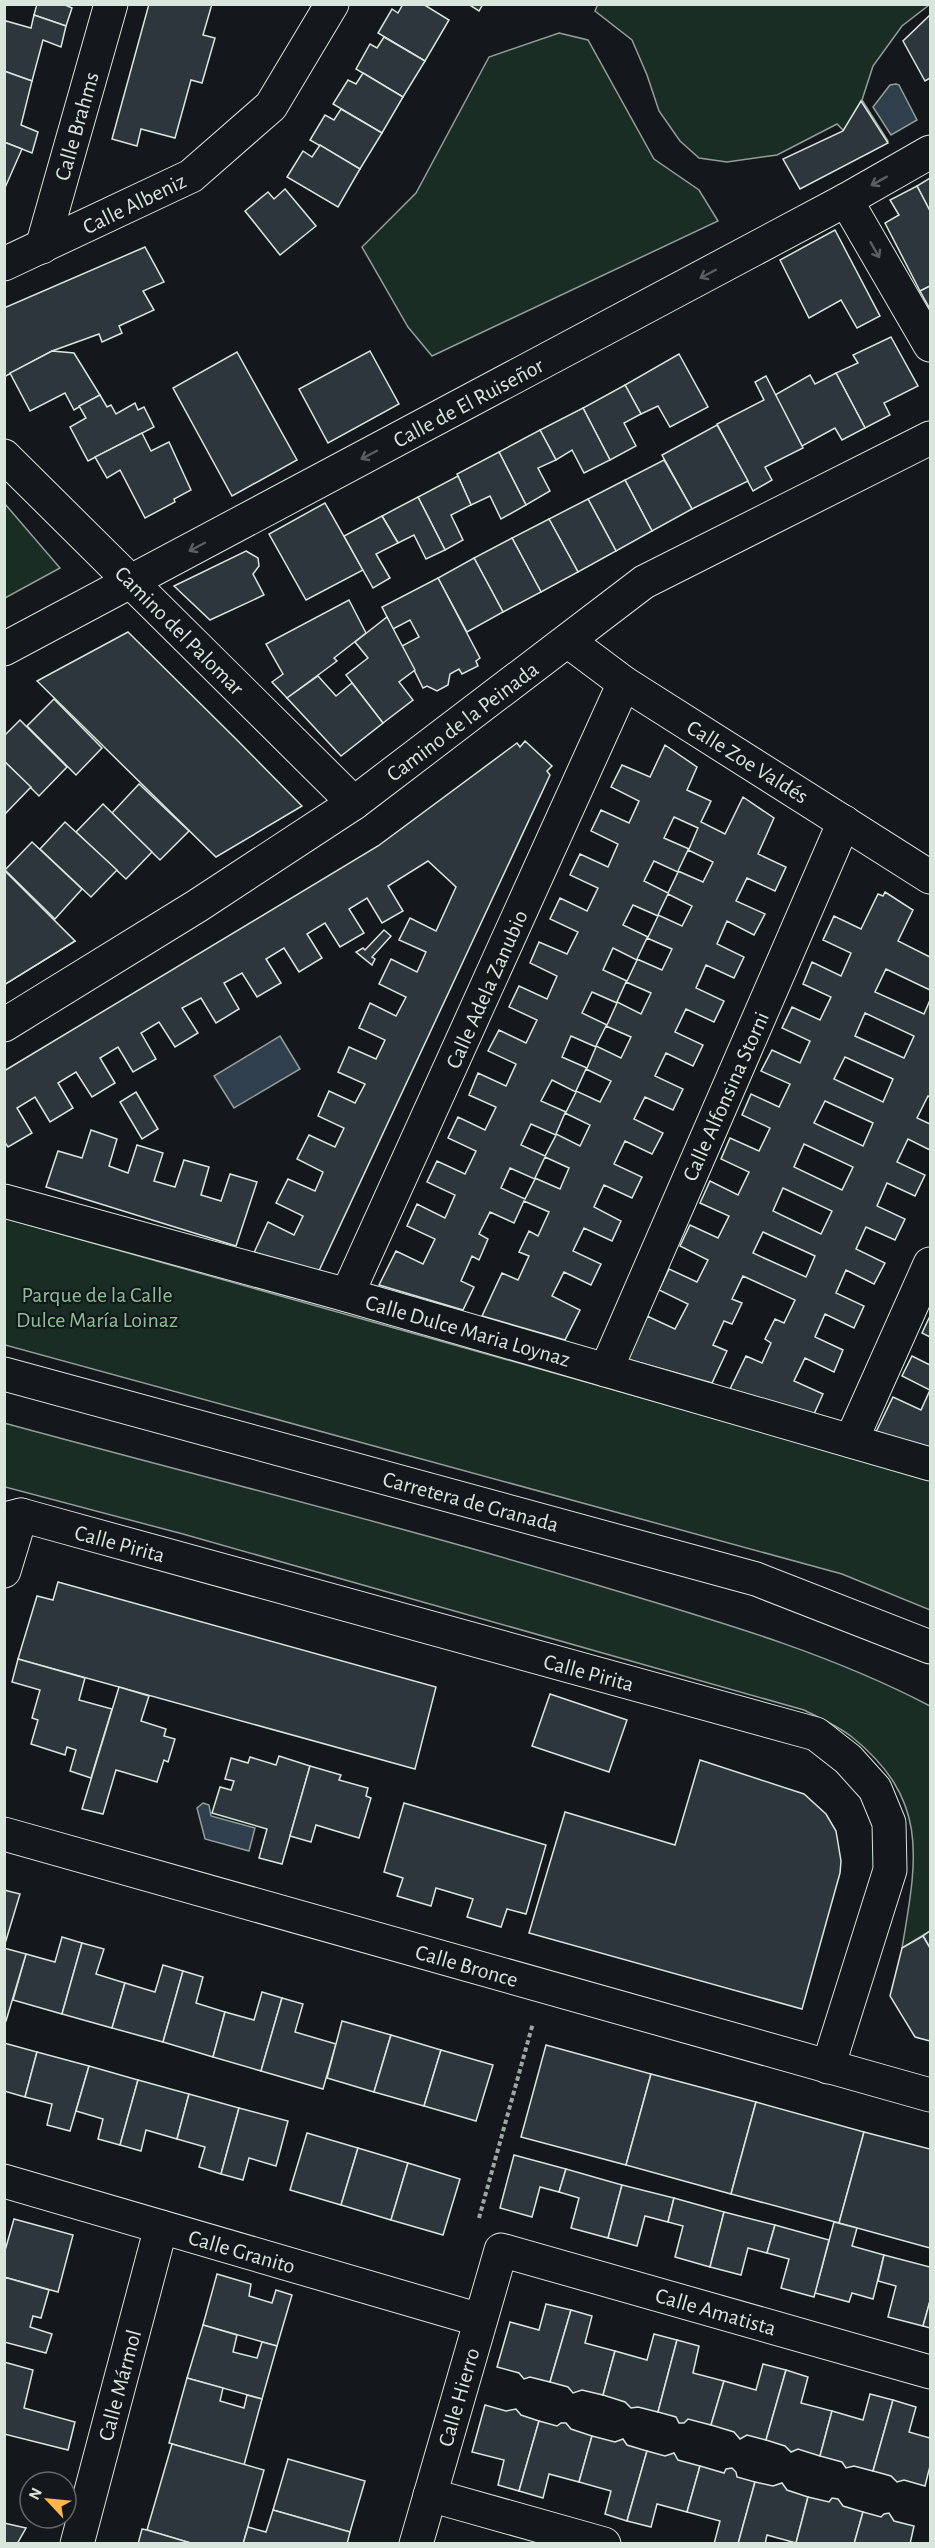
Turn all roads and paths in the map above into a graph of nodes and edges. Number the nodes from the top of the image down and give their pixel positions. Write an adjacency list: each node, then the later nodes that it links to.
1 (111, 4): 5 (main road, Calle Brahms)
2 (332, 4): 5 (main road, Calle Albeniz)
3 (930, 152): 4 (main road, Calle de El Ruiseñor, one-way to 4)
4 (846, 200): 7 (main road, one-way to 7); 10 (main road, Calle de El Ruiseñor, one-way to 10)
5 (42, 247): 6 (main road, Calle Albeniz)
6 (4, 264)
7 (930, 345)
8 (930, 438): 11 (main road, Camino de la Peinada)
9 (4, 456): 10 (main road, Camino del Palomar)
10 (132, 582): 12 (main road, Calle de El Ruiseñor); 14 (main road, Camino del Palomar)
11 (568, 641): 13 (main road, Calle Zoe Valdés); 14 (main road, Camino de la Peinada)
12 (4, 649)
13 (624, 683): 15 (main road, Calle Zoe Valdés); 20 (main road, Calle Adela Zanubio)
14 (354, 803): 17 (main road, Camino de la Peinada)
15 (844, 822): 16 (main road, Calle Zoe Valdés); 21 (main road, Calle Alfonsina Storni)
16 (930, 877)
17 (4, 1025)
18 (4, 1201): 20 (main road, Calle Dulce Maria Loynaz)
19 (930, 1264): 23 (main road)
20 (347, 1295): 21 (main road, Calle Dulce Maria Loynaz)
21 (606, 1370): 23 (main road, Calle Dulce Maria Loynaz)
22 (4, 1374): 27 (main road, Carretera de Granada)
23 (851, 1441): 24 (main road, Calle Dulce Maria Loynaz)
24 (930, 1464)
25 (13, 1517): 26 (main road); 30 (main road, Calle Pirita)
26 (4, 1571)
27 (930, 1647)
28 (4, 1834): 29 (main road, Calle Bronce)
29 (543, 1987): 30 (main road, Calle Bronce); 34 (path)
30 (828, 2067): 31 (main road, Calle Bronce)
31 (930, 2095)
32 (4, 2181): 33 (main road, Calle Granito)
33 (161, 2227): 35 (main road, Calle Granito); 38 (main road, Calle Mármol)
34 (501, 2250): 35 (main road, Calle Hierro); 36 (main road, Calle Amatista)
35 (480, 2320): 37 (main road, Calle Hierro)
36 (930, 2372)
37 (430, 2495): 39 (main road, Calle Hierro); 40 (main road)
38 (77, 2544)
39 (416, 2544)
40 (604, 2544)

